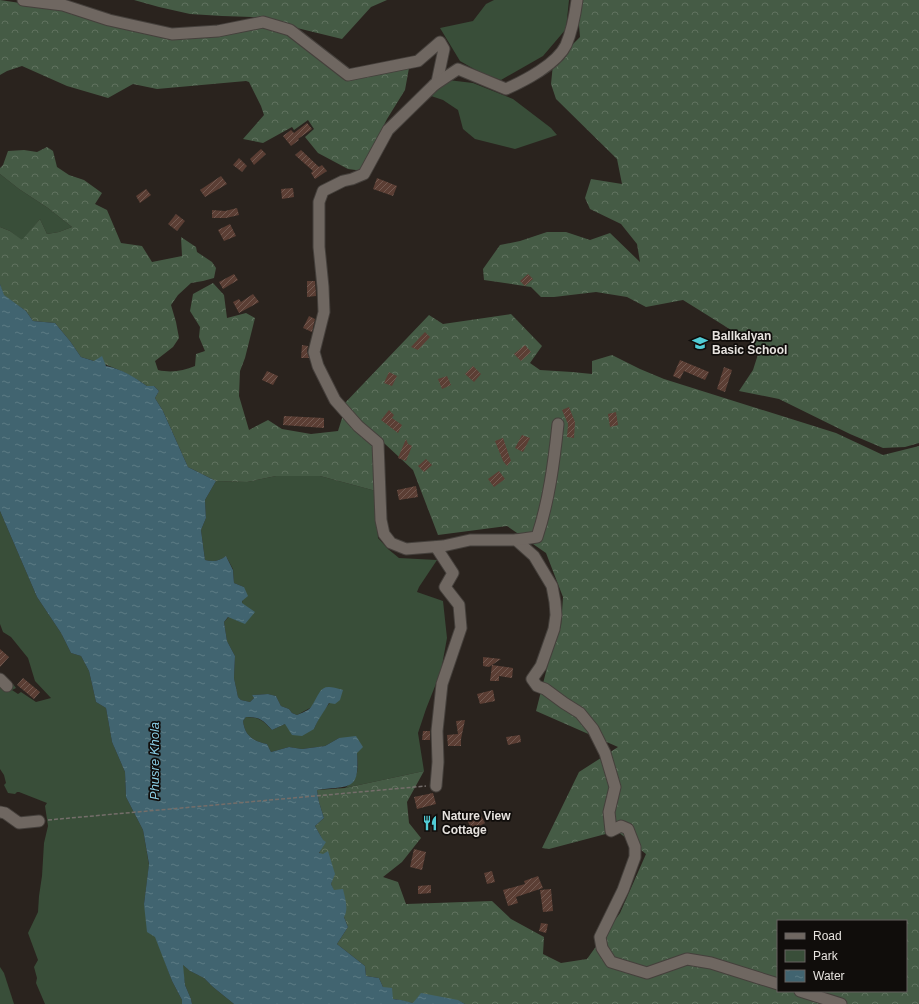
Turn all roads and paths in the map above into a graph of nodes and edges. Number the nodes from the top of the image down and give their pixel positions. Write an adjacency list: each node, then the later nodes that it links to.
1 (23, 0): 3 (street)
2 (577, 0): 3 (street)
3 (429, 88): 6 (street)
4 (558, 424): 5 (street)
5 (516, 540): 6 (street); 10 (street)
6 (436, 547): 7 (street)
7 (436, 786): 9 (path)
8 (0, 812): 9 (street)
9 (40, 821)
10 (777, 984)
11 (803, 992): 12 (street)
12 (841, 1004)

